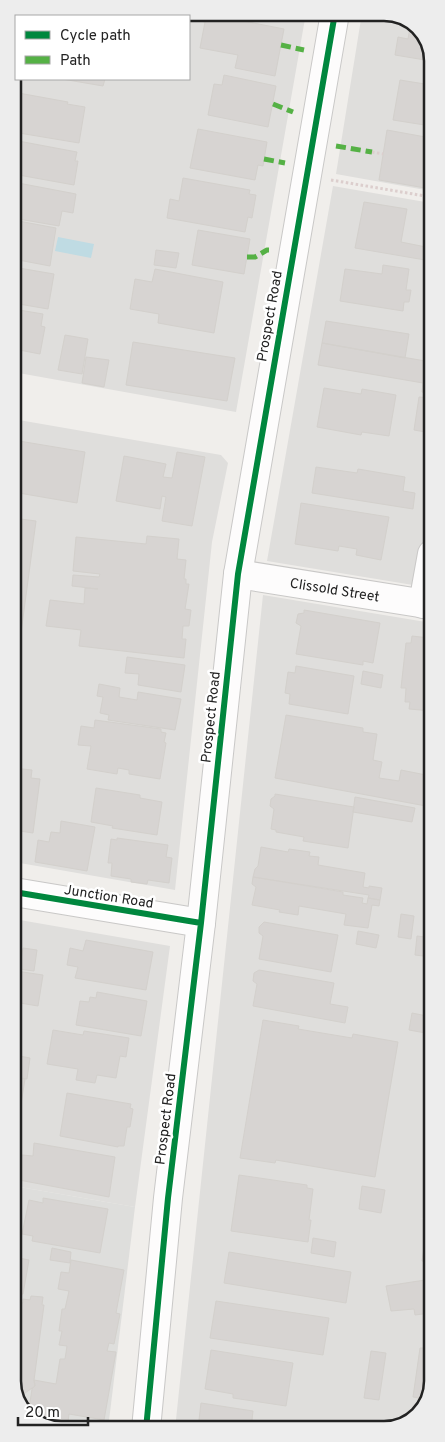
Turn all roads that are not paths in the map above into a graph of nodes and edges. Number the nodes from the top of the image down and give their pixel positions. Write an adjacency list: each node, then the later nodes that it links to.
1 (334, 21): 2 (street, Prospect Road)
2 (238, 574): 3 (street, Clissold Street); 5 (street, Prospect Road)
3 (424, 604)
4 (21, 893): 5 (street, Junction Road)
5 (201, 923): 6 (street, Prospect Road)
6 (147, 1421)

